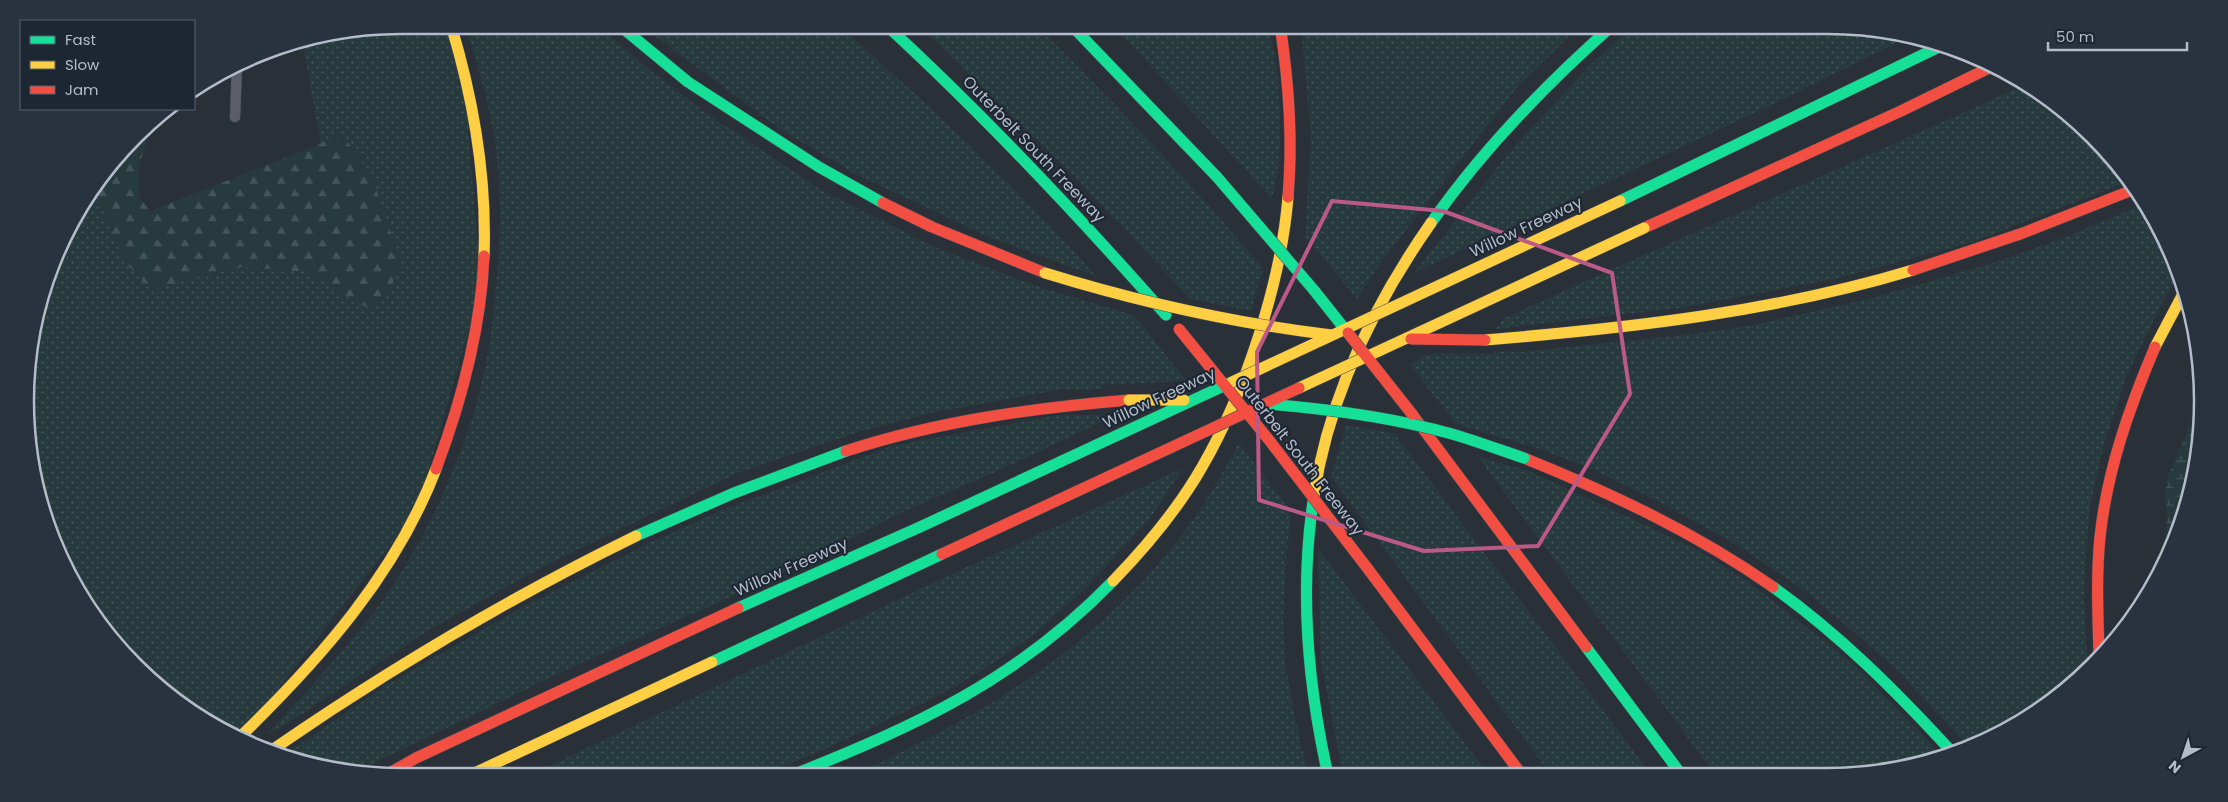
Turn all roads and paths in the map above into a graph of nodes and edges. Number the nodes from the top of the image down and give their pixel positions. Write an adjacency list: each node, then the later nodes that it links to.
1 (453, 34): 14 (highway)
2 (629, 34): 11 (highway, bridge)
3 (895, 34): 21 (highway, Outerbelt South Freeway, bridge)
4 (1080, 34): 22 (highway, bridge)
5 (1281, 34): 19 (highway)
6 (1603, 34): 20 (highway)
7 (1934, 50): 17 (highway, Willow Freeway, bridge)
8 (237, 73): 10 (lane)
9 (1991, 73): 18 (highway, bridge)
10 (235, 117)
11 (2128, 192)
12 (2180, 299): 13 (highway)
13 (2099, 648)
14 (244, 733)
15 (277, 747): 16 (highway, bridge)
16 (1948, 748)
17 (399, 768)
18 (485, 768)
19 (810, 768)
20 (1326, 768)
21 (1517, 768)
22 (1677, 768)

